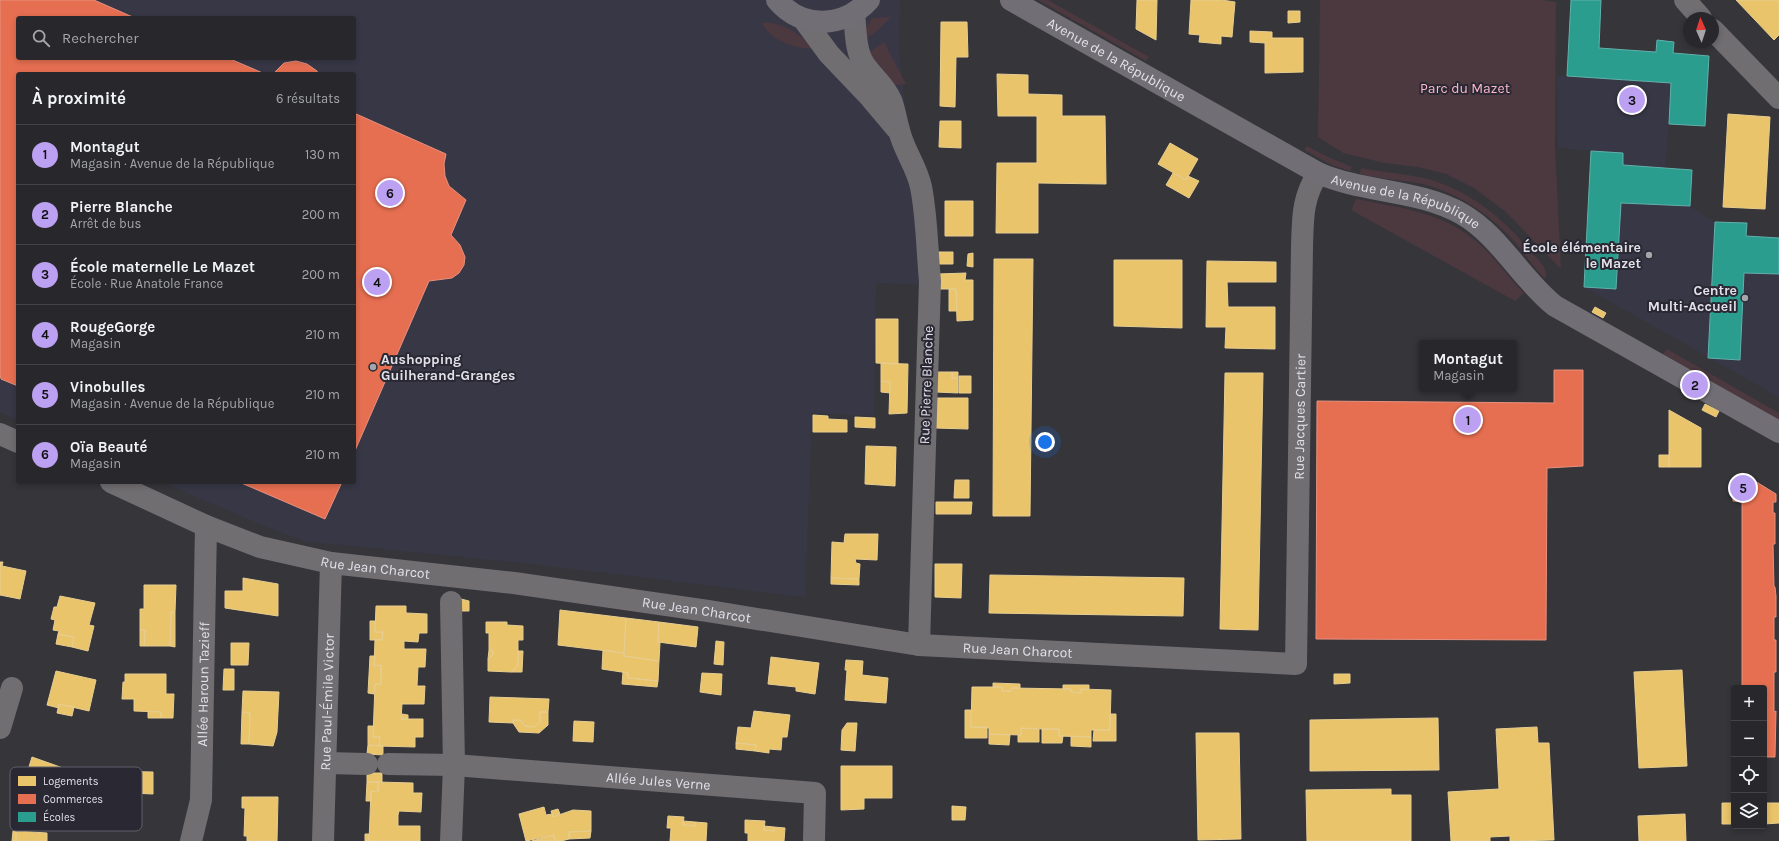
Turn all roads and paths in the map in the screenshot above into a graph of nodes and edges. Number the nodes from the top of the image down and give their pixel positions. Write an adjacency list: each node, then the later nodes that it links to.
1 (777, 0): 6 (main road)
2 (1011, 0): 10 (main road, Avenue de la République)
3 (1685, 0): 5 (street)
4 (862, 7): 6 (main road); 9 (street, Rue Pierre Blanche)
5 (1696, 12)
6 (804, 20): 9 (street, Rue Pierre Blanche)
7 (1719, 36): 8 (street)
8 (1779, 98)
9 (899, 130): 18 (street, Rue Pierre Blanche)
10 (1318, 173): 11 (main road, Avenue de la République); 19 (street, Rue Jacques Cartier)
11 (1779, 432)
12 (0, 434): 13 (street)
13 (16, 441)
14 (115, 484): 15 (street, Rue Jean Charcot)
15 (206, 526): 16 (street, Rue Jean Charcot); 24 (street, Allée Haroun Tazieff)
16 (331, 564): 18 (street, Rue Jean Charcot); 22 (street, Rue Paul-Émile Victor)
17 (451, 602): 23 (street)
18 (918, 644): 19 (street, Rue Jean Charcot)
19 (1296, 664)
20 (12, 688): 21 (street)
21 (0, 728)
22 (326, 764): 23 (street, Allée Jules Verne); 25 (street, Rue Paul-Émile Victor)
23 (454, 764): 26 (street); 27 (street, Allée Jules Verne)
24 (191, 841)
25 (323, 841)
26 (451, 841)
27 (814, 841)

